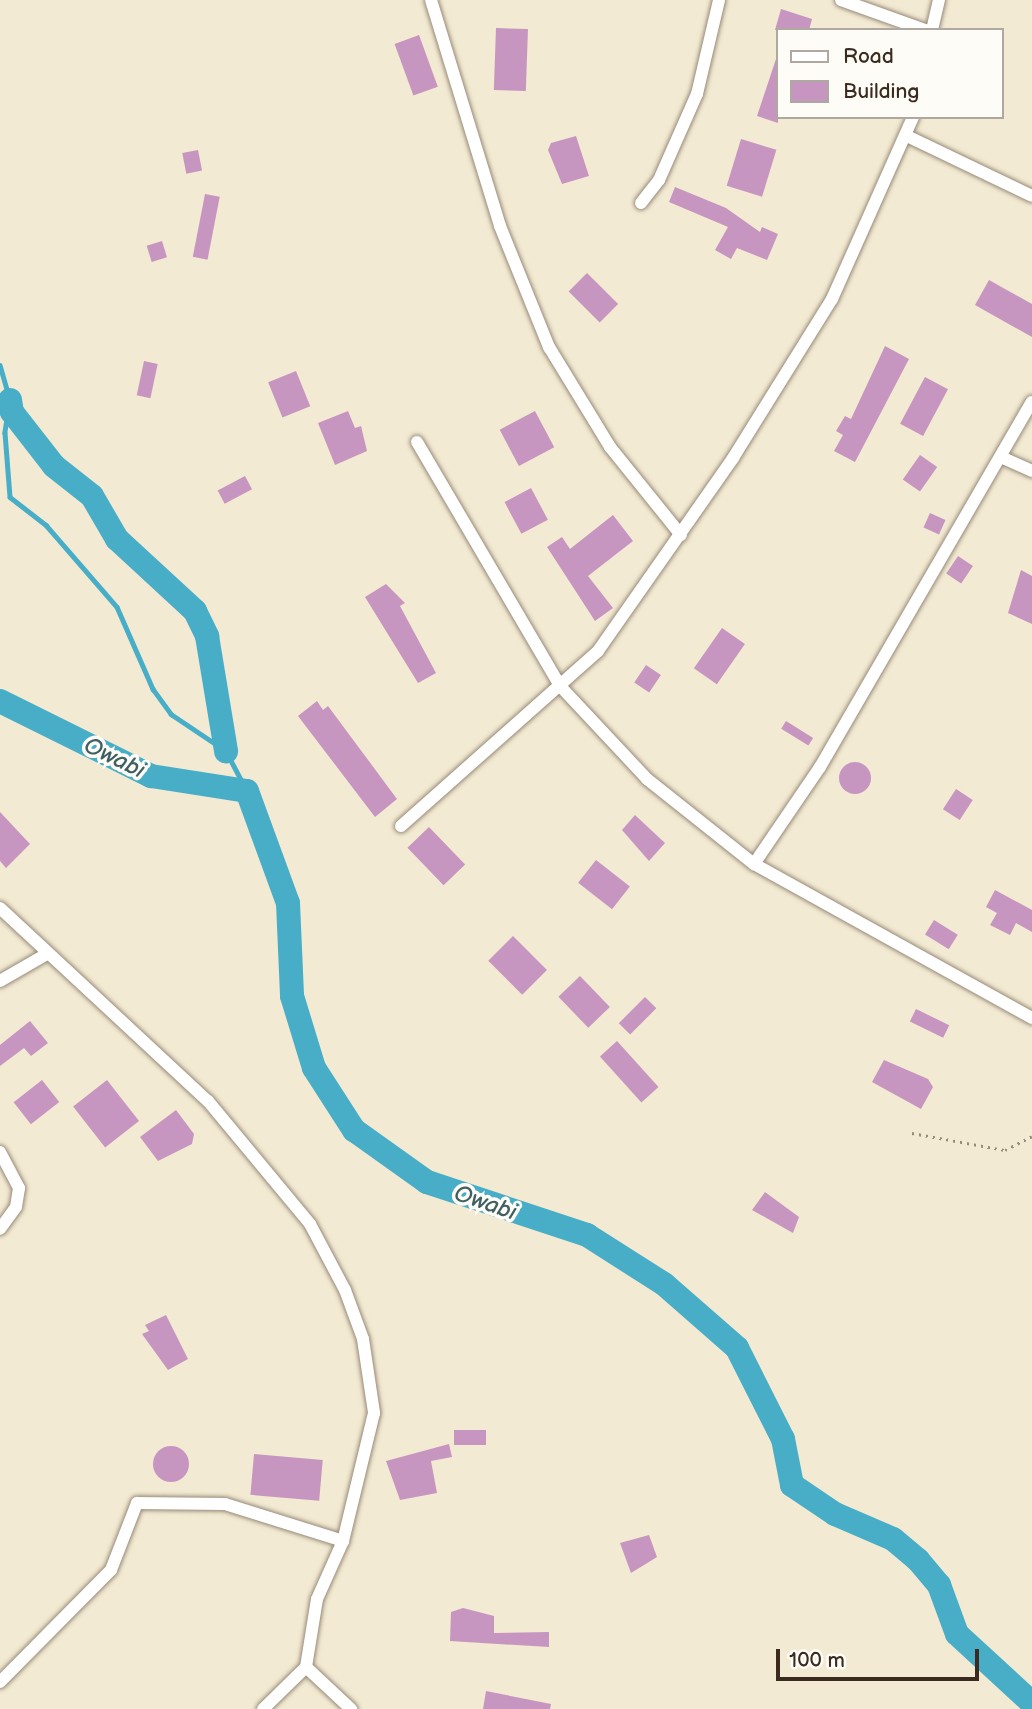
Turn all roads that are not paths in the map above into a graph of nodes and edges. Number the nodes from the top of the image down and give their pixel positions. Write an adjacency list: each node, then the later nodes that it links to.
1 (431, 0): 15 (street)
2 (719, 0): 10 (street)
3 (841, 0): 5 (street)
4 (939, 0): 6 (street)
5 (919, 28)
6 (932, 28)
7 (913, 119): 8 (street)
8 (909, 137): 9 (street); 15 (street)
9 (1032, 196)
10 (641, 202)
11 (1032, 402): 13 (street)
12 (417, 442): 16 (street)
13 (1003, 458): 14 (street); 18 (street)
14 (1032, 471)
15 (681, 535): 16 (street)
16 (561, 687): 17 (street); 18 (street)
17 (401, 825)
18 (754, 864): 22 (street)
19 (0, 908): 20 (street)
20 (46, 955): 21 (street); 25 (street)
21 (0, 981)
22 (1032, 1018)
23 (0, 1152): 24 (street)
24 (0, 1229)
25 (344, 1541): 26 (street); 27 (street)
26 (306, 1667): 28 (street); 29 (street)
27 (0, 1682)
28 (263, 1709)
29 (351, 1709)

